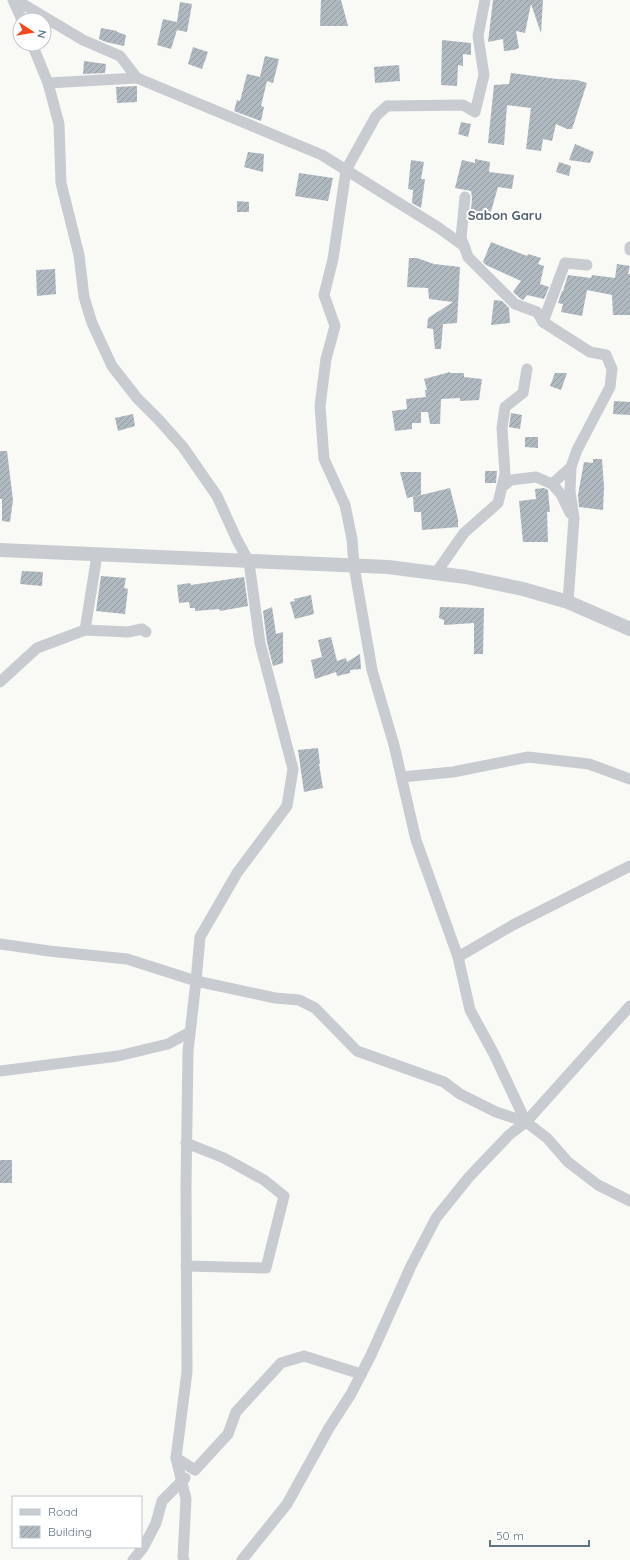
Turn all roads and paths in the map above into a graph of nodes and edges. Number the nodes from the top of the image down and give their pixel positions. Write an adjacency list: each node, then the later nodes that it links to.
1 (13, 0): 4 (street)
2 (16, 0): 6 (street)
3 (485, 0): 8 (street)
4 (18, 12)
5 (35, 52): 7 (street)
6 (137, 78): 7 (street); 8 (street)
7 (48, 83): 20 (street)
8 (346, 170): 10 (street); 21 (street)
9 (465, 197): 10 (street)
10 (468, 257): 12 (street)
11 (587, 265): 12 (street)
12 (543, 322): 14 (street)
13 (527, 369): 16 (street)
14 (571, 467): 15 (street); 17 (street)
15 (552, 484): 16 (street); 17 (street)
16 (502, 486): 22 (street)
17 (574, 518): 23 (street)
18 (0, 550): 19 (street)
19 (97, 555): 20 (street); 25 (street)
20 (249, 562): 21 (street); 33 (street)
21 (354, 566): 22 (street); 28 (street)
22 (436, 573): 23 (street)
23 (568, 602): 24 (street)
24 (630, 629)
25 (85, 630): 26 (street); 27 (street)
26 (146, 632)
27 (0, 682)
28 (402, 777): 29 (street); 32 (street)
29 (630, 779)
30 (630, 866): 32 (street)
31 (0, 944): 33 (street)
32 (458, 957): 37 (street)
33 (196, 982): 35 (street); 37 (street)
34 (630, 1006): 37 (street)
35 (190, 1032): 36 (street); 38 (street)
36 (0, 1071)
37 (526, 1122): 39 (street); 41 (street)
38 (186, 1143): 40 (street); 40 (street)
39 (630, 1201)
40 (186, 1266): 42 (street)
41 (361, 1374): 43 (street); 47 (street)
42 (176, 1458): 43 (street); 44 (street)
43 (195, 1470): 44 (street)
44 (182, 1481): 45 (street); 46 (street)
45 (133, 1560)
46 (184, 1560)
47 (242, 1560)

